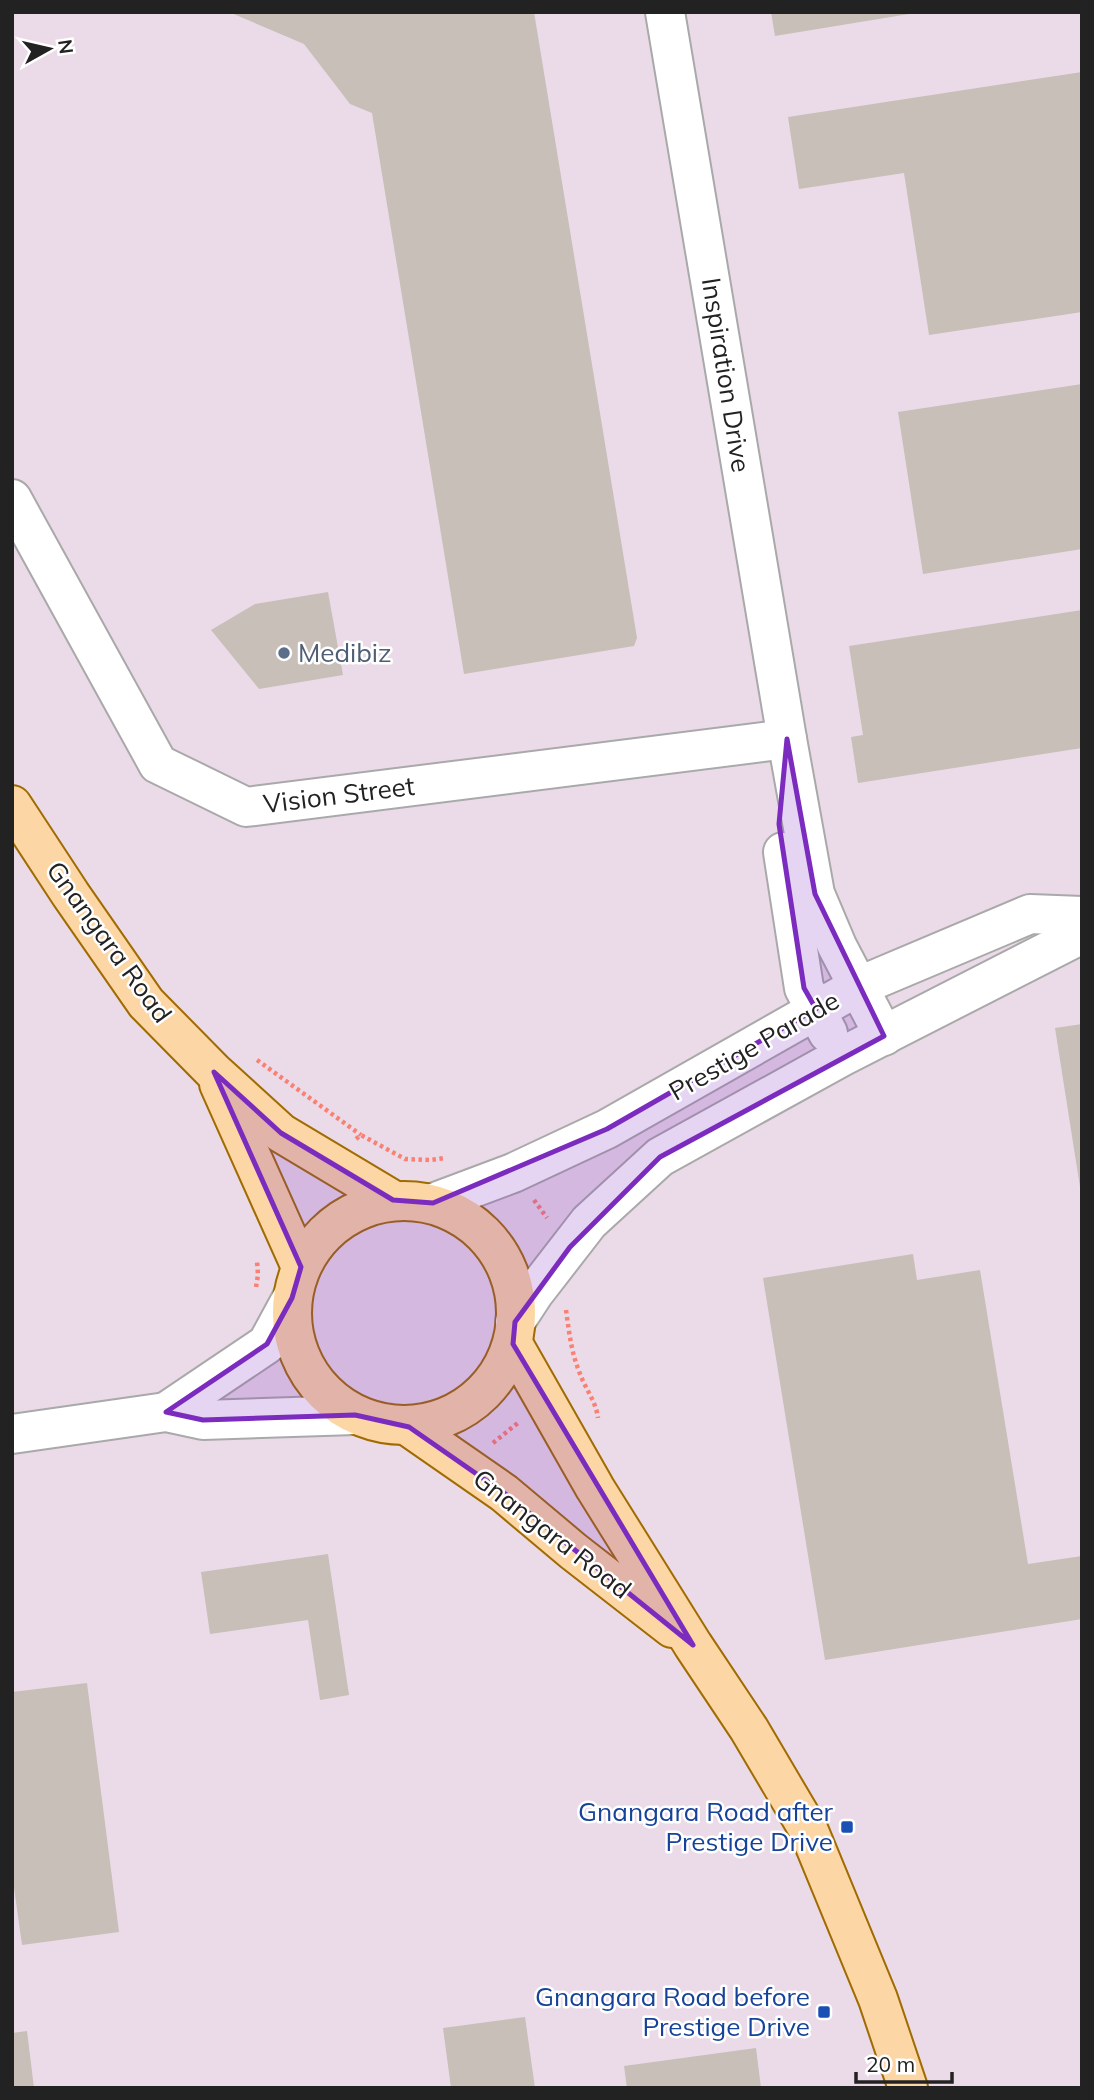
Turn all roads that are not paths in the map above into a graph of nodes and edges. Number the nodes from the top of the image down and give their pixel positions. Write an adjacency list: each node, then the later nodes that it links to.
1 (665, 12): 3 (street, Inspiration Drive)
2 (12, 499): 3 (street, Vision Street)
3 (787, 738): 7 (street, Inspiration Drive); 8 (street, Inspiration Drive)
4 (12, 805): 11 (main road, Gnangara Road)
5 (1082, 916): 7 (street, Prestige Parade)
6 (1082, 934): 9 (street, Prestige Parade)
7 (857, 988): 8 (street, Prestige Parade); 9 (street, Inspiration Drive)
8 (816, 1010): 10 (street, Inspiration Drive); 13 (street, Prestige Parade)
9 (884, 1036): 10 (street, Prestige Parade)
10 (841, 1057): 12 (street, Prestige Parade)
11 (214, 1072): 14 (main road, Gnangara Road); 16 (main road, Gnangara Road)
12 (727, 1120): 13 (street); 17 (street, Prestige Parade)
13 (583, 1141): 15 (street, Prestige Parade)
14 (393, 1200): 15 (main road, Gnangara Road); 16 (main road, Gnangara Road)
15 (433, 1203): 17 (main road, Gnangara Road)
16 (297, 1283): 18 (street); 19 (main road, Gnangara Road)
17 (514, 1333): 20 (main road, Gnangara Road); 22 (main road, Gnangara Road)
18 (166, 1412): 19 (street); 21 (street)
19 (355, 1415): 20 (main road, Gnangara Road)
20 (409, 1427): 22 (main road, Gnangara Road)
21 (12, 1434)
22 (693, 1645): 23 (main road, Gnangara Road)
23 (908, 2088)

